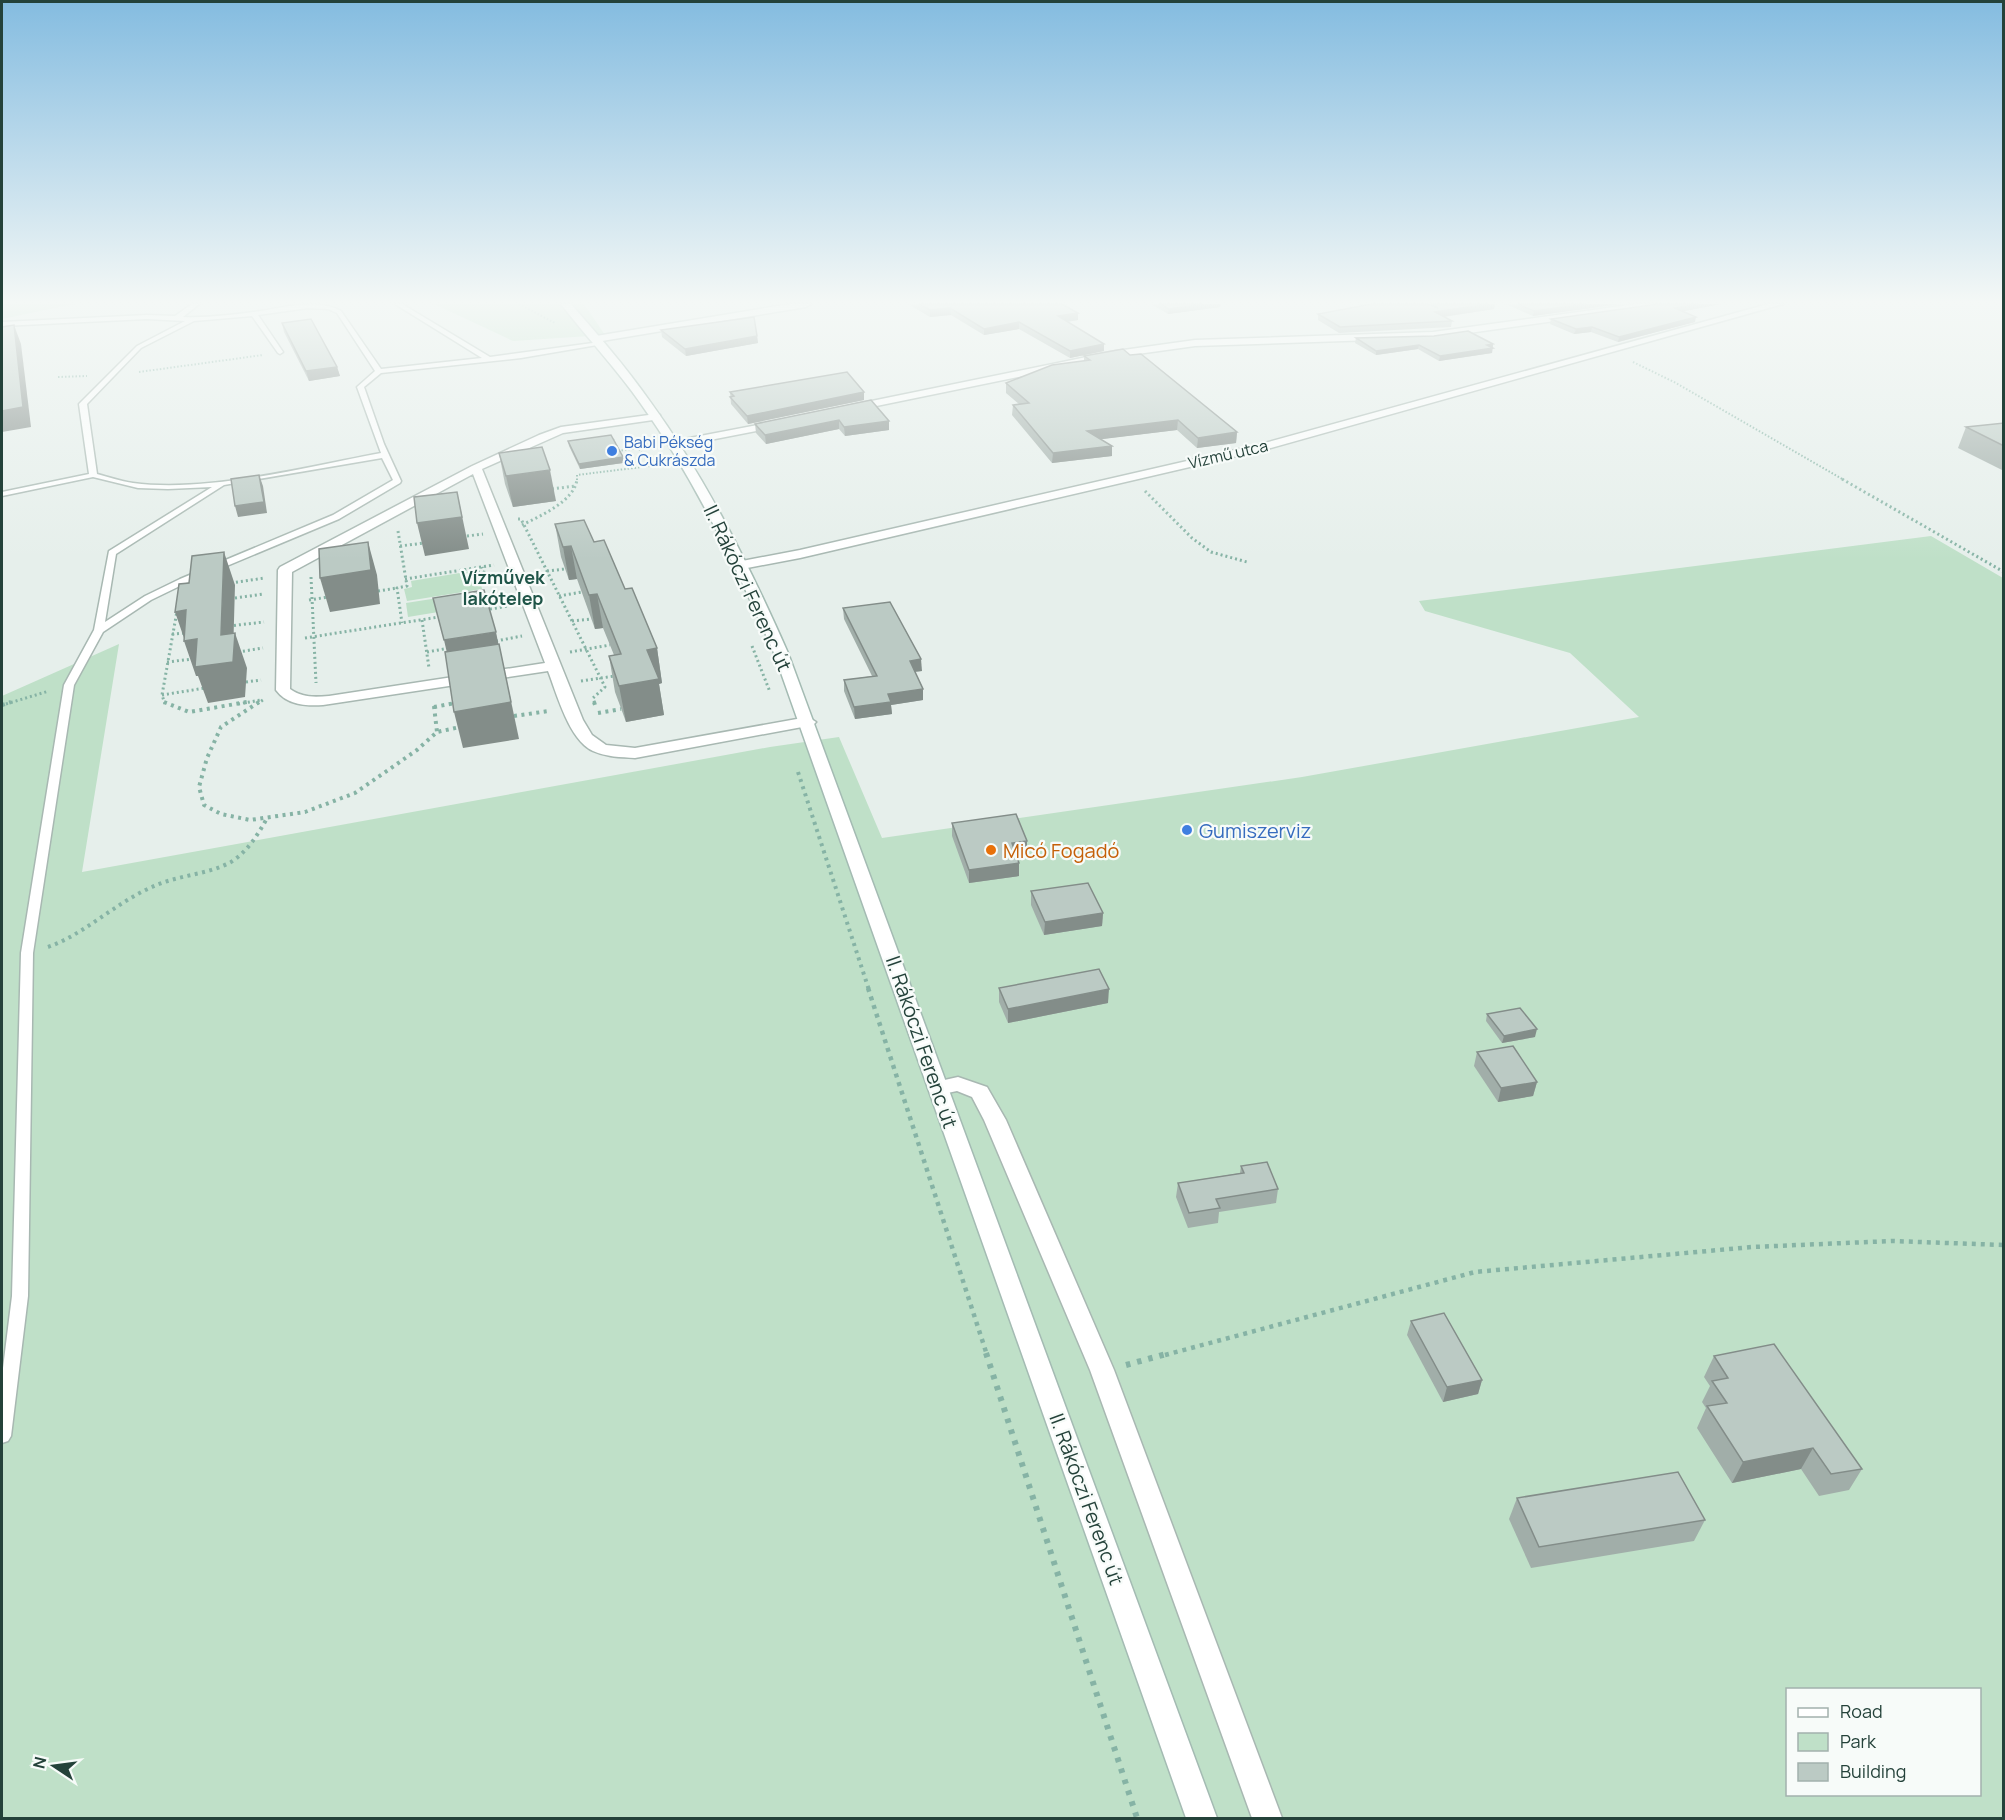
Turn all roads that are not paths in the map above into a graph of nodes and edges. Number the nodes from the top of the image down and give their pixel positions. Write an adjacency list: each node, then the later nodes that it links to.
1 (98, 389): 12 (lane)
2 (361, 389): 10 (lane)
3 (634, 389): 7 (street, II. Rákóczi Ferenc út)
4 (946, 389): 6 (street)
5 (1475, 389): 15 (street, Vízmű utca)
6 (838, 411)
7 (656, 417): 9 (street, II. Rákóczi Ferenc út); 11 (street)
8 (793, 420): 9 (street)
9 (674, 444): 15 (street, II. Rákóczi Ferenc út)
10 (384, 455): 13 (lane); 16 (lane)
11 (476, 468): 17 (street); 17 (street)
12 (93, 475): 13 (lane); 14 (lane)
13 (224, 483): 16 (lane)
14 (2, 494)
15 (742, 565): 18 (street, II. Rákóczi Ferenc út)
16 (99, 630): 20 (lane)
17 (552, 666): 18 (street)
18 (808, 722): 19 (street, II. Rákóczi Ferenc út)
19 (938, 1088): 21 (street, II. Rákóczi Ferenc út); 22 (street)
20 (2, 1436)
21 (1202, 1818)
22 (1267, 1818)

